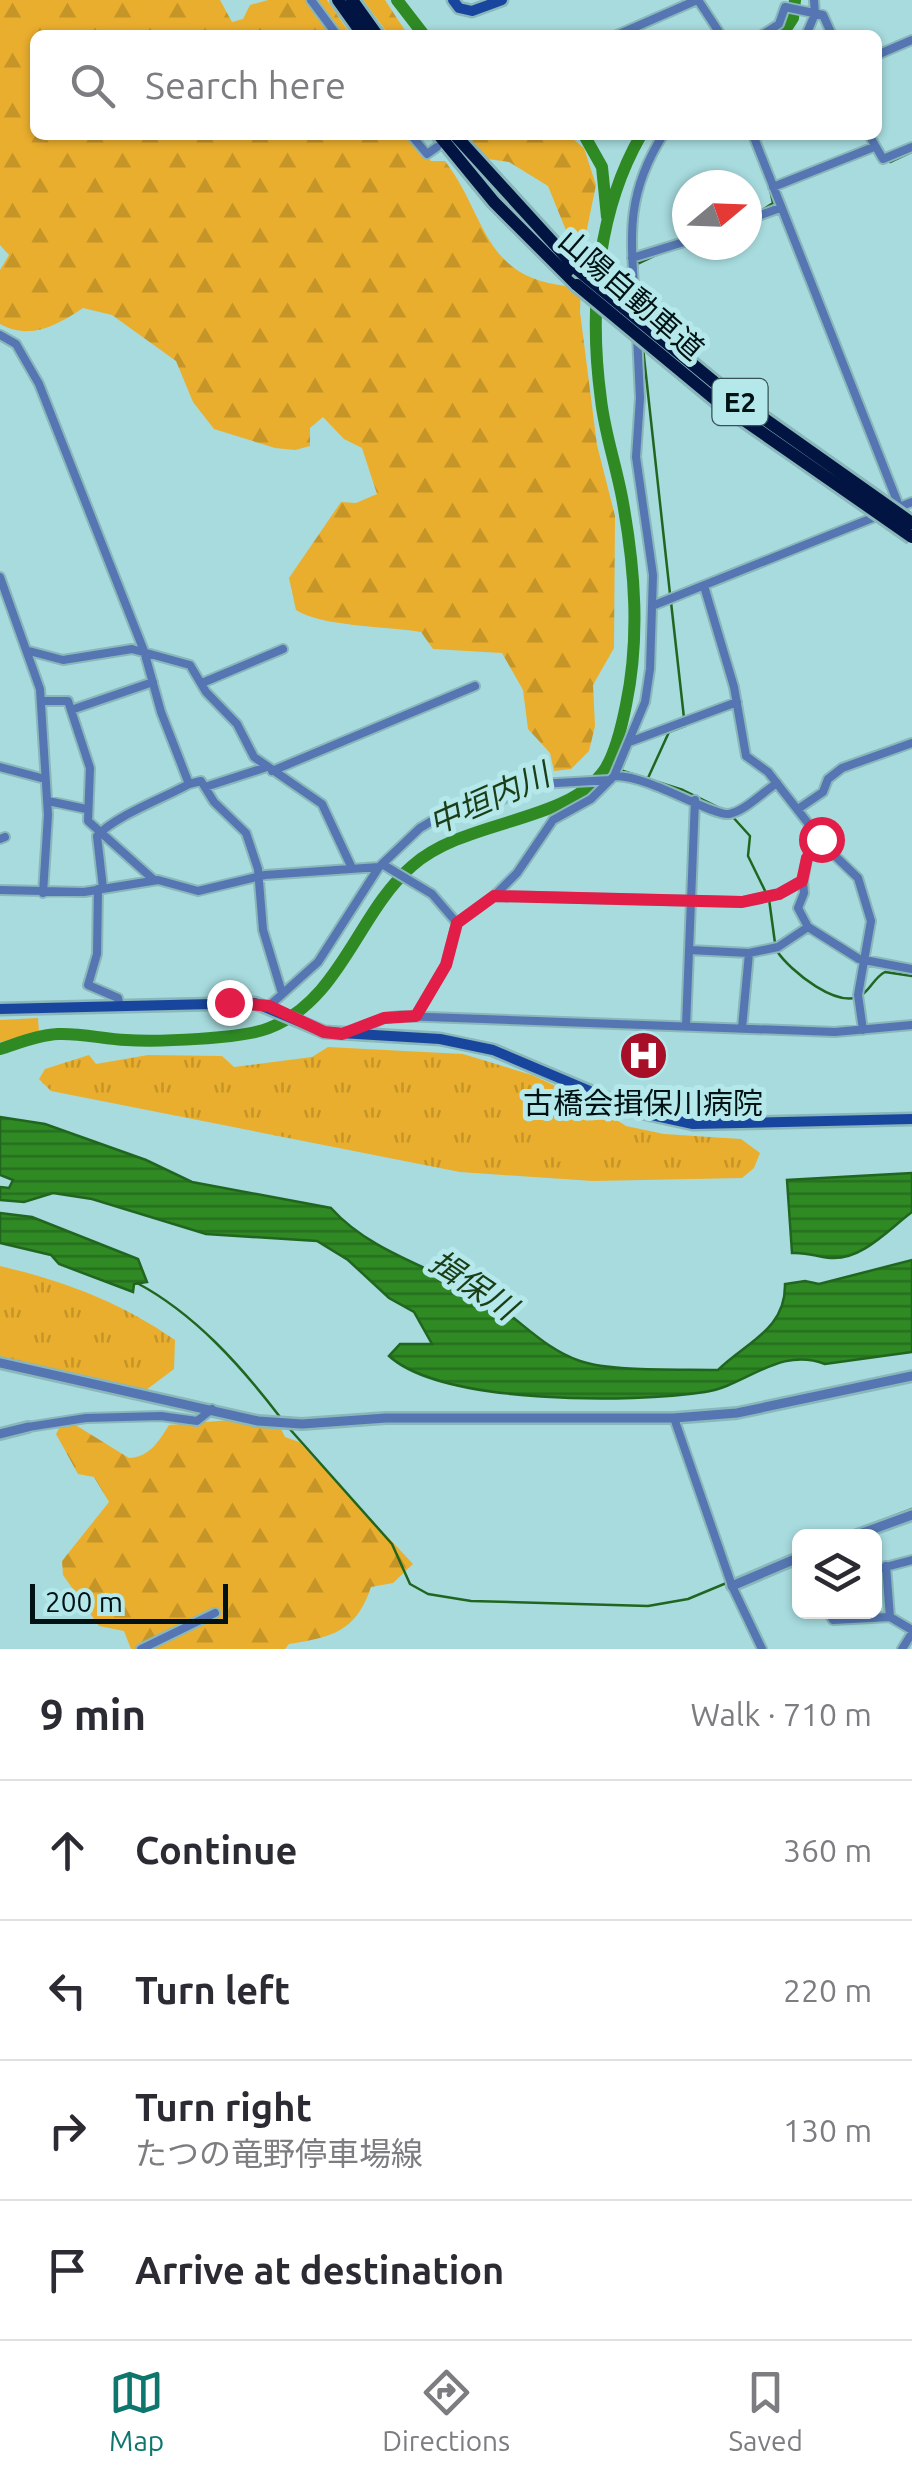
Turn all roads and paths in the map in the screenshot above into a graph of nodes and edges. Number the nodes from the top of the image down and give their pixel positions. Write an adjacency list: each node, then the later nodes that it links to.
1 (311, 0): 10 (street)
2 (338, 0): 11 (highway)
3 (352, 0): 12 (highway)
4 (453, 0): 5 (main road)
5 (502, 0)
6 (697, 0): 13 (street); 14 (street)
7 (814, 0): 9 (street)
8 (786, 5): 9 (street); 15 (street)
9 (813, 13): 16 (street); 17 (street)
10 (333, 30)
11 (360, 30)
12 (374, 30)
13 (629, 30)
14 (718, 30)
15 (770, 30)
16 (808, 30)
17 (830, 30)
18 (912, 40): 19 (street)
19 (882, 53)
20 (416, 140): 25 (street)
21 (460, 140): 36 (highway, 山陽自動車道 / E2, bridge)
22 (660, 140): 32 (street)
23 (755, 140): 28 (street)
24 (870, 140): 26 (street)
25 (438, 141): 36 (highway, 山陽自動車道 / E2, bridge)
26 (874, 147): 27 (street); 28 (street)
27 (912, 148)
28 (773, 187): 29 (street)
29 (780, 208): 30 (street); 34 (street)
30 (762, 215)
31 (672, 246): 32 (street)
32 (632, 258): 39 (street)
33 (0, 335): 41 (street)
34 (906, 504): 35 (street); 36 (street); 38 (street)
35 (912, 514)
36 (911, 530)
37 (0, 578): 42 (street)
38 (704, 586): 39 (street); 47 (street)
39 (652, 606): 49 (street)
40 (284, 649): 44 (street)
41 (144, 650): 42 (street); 43 (street); 44 (street)
42 (29, 651): 46 (street)
43 (152, 682): 48 (street); 56 (street)
44 (202, 683): 52 (street)
45 (476, 686): 52 (street)
46 (42, 702): 48 (street); 54 (street)
47 (736, 702): 49 (street); 55 (street)
48 (71, 710): 60 (street)
49 (632, 742): 53 (street)
50 (912, 743): 61 (street)
51 (0, 767): 54 (street)
52 (268, 770): 57 (street); 64 (street)
53 (610, 778): 58 (street); 65 (street); 72 (street)
54 (45, 779): 59 (street)
55 (776, 783): 58 (street); 61 (street)
56 (190, 784): 57 (street); 62 (street)
57 (205, 787): 66 (street)
58 (694, 800): 73 (street)
59 (48, 802): 60 (street); 71 (street)
60 (86, 809): 62 (street)
61 (798, 809): 63 (street)
62 (100, 833): 67 (street); 69 (street)
63 (821, 839): 68 (street); 78 (street)
64 (351, 866): 65 (street); 66 (street)
65 (382, 866): 74 (street); 80 (street)
66 (259, 876): 67 (street); 80 (street)
67 (154, 880): 69 (street)
68 (802, 881): 73 (street); 75 (street)
69 (100, 888): 71 (street); 81 (street)
70 (0, 890): 71 (street)
71 (42, 893)
72 (494, 896): 73 (street); 74 (street)
73 (690, 902): 76 (street)
74 (457, 923): 84 (street)
75 (808, 927): 77 (street); 78 (street)
76 (689, 950): 77 (street); 86 (street)
77 (749, 953): 87 (street)
78 (865, 961): 79 (street); 88 (street)
79 (912, 970)
80 (282, 993): 82 (street)
81 (120, 1006): 82 (main road); 83 (main road)
82 (272, 1007): 89 (main road)
83 (0, 1010)
84 (416, 1016): 86 (street); 89 (street)
85 (912, 1025): 88 (street)
86 (686, 1026): 87 (street)
87 (742, 1028): 88 (street)
88 (863, 1030)
89 (349, 1034): 90 (main road)
90 (912, 1119)
91 (0, 1363): 93 (street)
92 (912, 1376): 94 (street)
93 (212, 1409): 94 (street); 95 (street)
94 (674, 1418): 103 (street)
95 (28, 1427): 96 (street)
96 (0, 1434)
97 (912, 1515): 98 (street)
98 (873, 1529)
99 (792, 1560): 103 (street)
100 (912, 1560): 101 (street)
101 (886, 1566): 102 (street); 106 (street)
102 (882, 1567)
103 (732, 1586): 109 (street)
104 (215, 1614): 108 (street)
105 (882, 1617): 106 (street)
106 (890, 1617): 107 (street)
107 (912, 1631): 110 (street)
108 (140, 1649)
109 (762, 1649)
110 (902, 1649)

